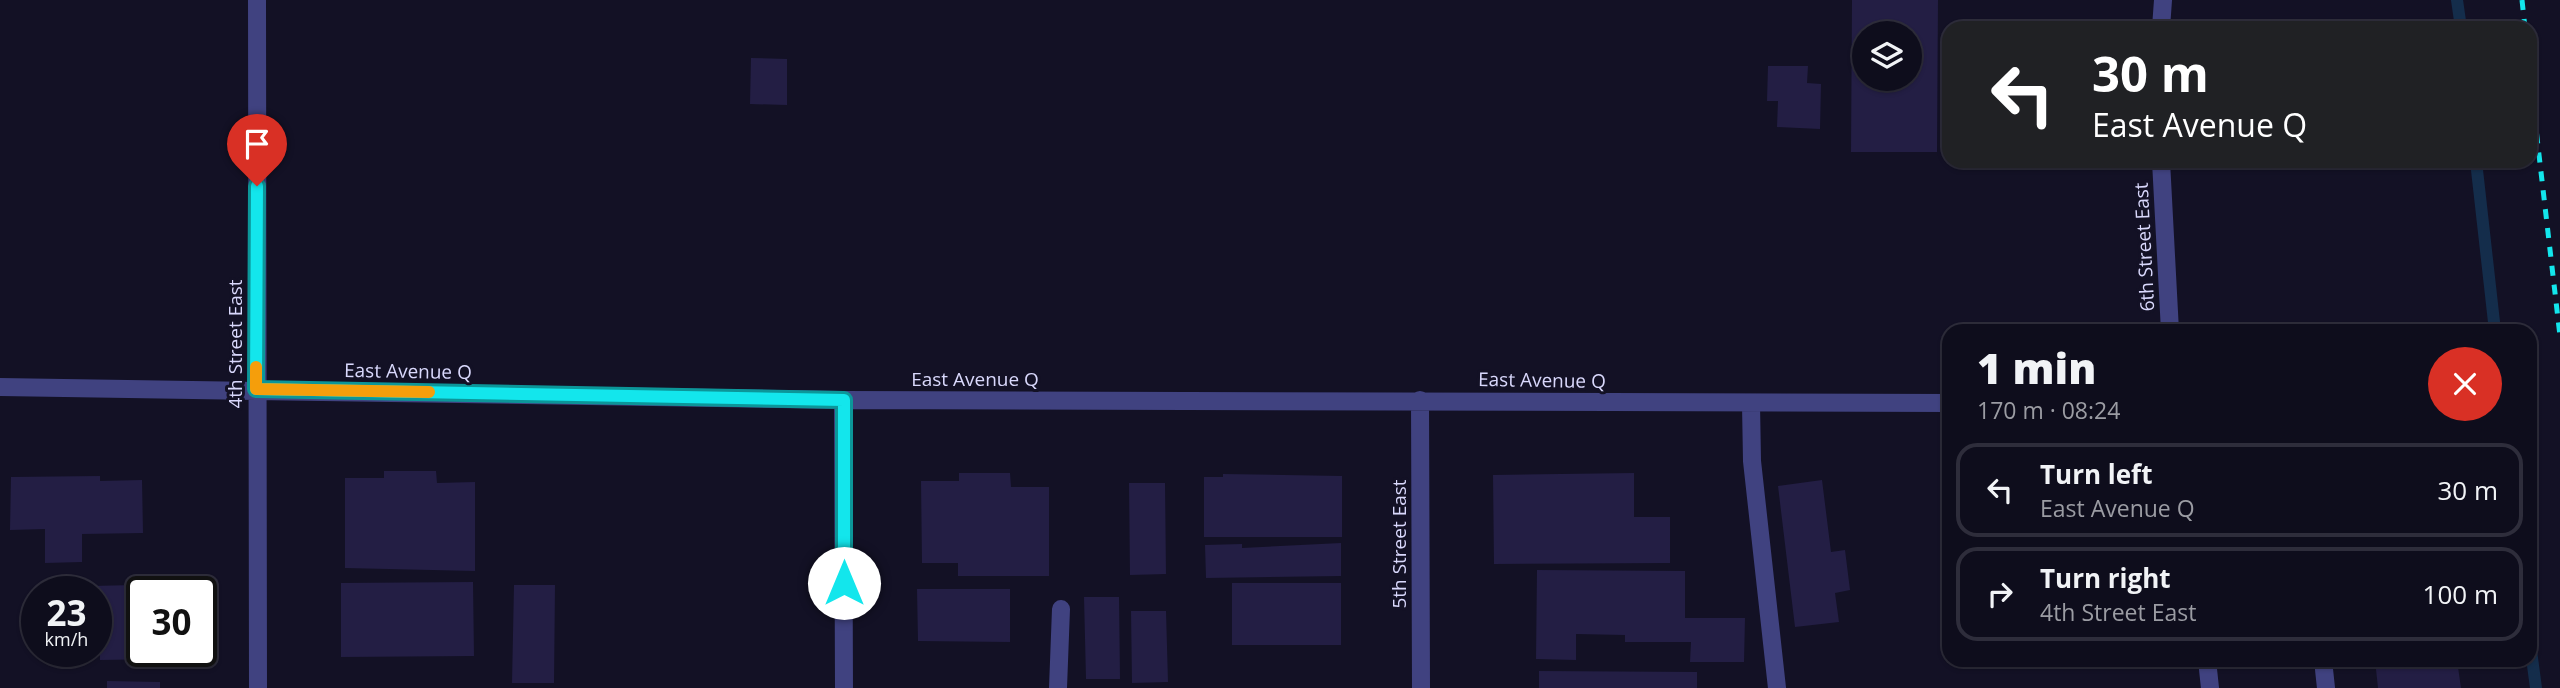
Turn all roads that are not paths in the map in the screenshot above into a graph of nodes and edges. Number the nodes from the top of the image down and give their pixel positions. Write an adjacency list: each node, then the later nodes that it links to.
1 (257, 0): 7 (street, 4th Street East)
2 (2163, 0): 3 (street)
3 (2162, 21)
4 (2161, 168): 5 (street, 6th Street East)
5 (2170, 324)
6 (0, 387): 7 (street, East Avenue Q)
7 (256, 389): 8 (street, East Avenue Q); 15 (street, 4th Street East)
8 (844, 400): 9 (street, East Avenue Q); 16 (street)
9 (1420, 400): 11 (street, East Avenue Q); 18 (street, 5th Street East)
10 (1942, 403): 11 (street, East Avenue Q)
11 (1751, 404): 19 (street)
12 (1061, 609): 17 (street)
13 (2208, 667): 20 (street)
14 (2324, 667): 21 (street)
15 (258, 688)
16 (844, 688)
17 (1058, 688)
18 (1421, 688)
19 (1777, 688)
20 (2210, 688)
21 (2326, 688)

